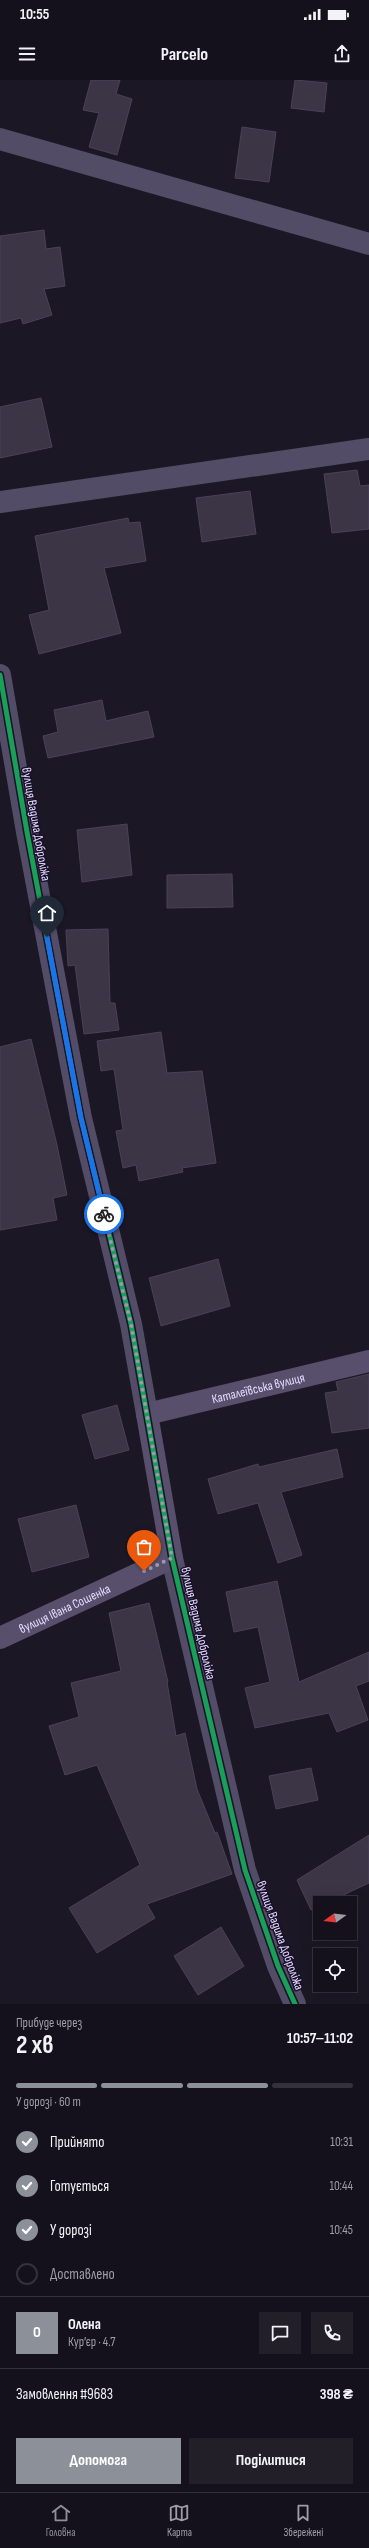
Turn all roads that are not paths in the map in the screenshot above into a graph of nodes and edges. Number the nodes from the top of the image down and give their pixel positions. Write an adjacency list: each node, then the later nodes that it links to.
1 (0, 139): 2 (street)
2 (369, 244)
3 (369, 450): 4 (street)
4 (0, 502)
5 (0, 675): 7 (street, вулиця Вадима Доброліжа)
6 (369, 1361): 7 (street, Каталеївська вулиця)
7 (147, 1414): 8 (street, вулиця Вадима Доброліжа)
8 (172, 1558): 9 (street, вулиця Івана Сошенка); 10 (street, вулиця Вадима Доброліжа)
9 (0, 1638)
10 (295, 2004)

